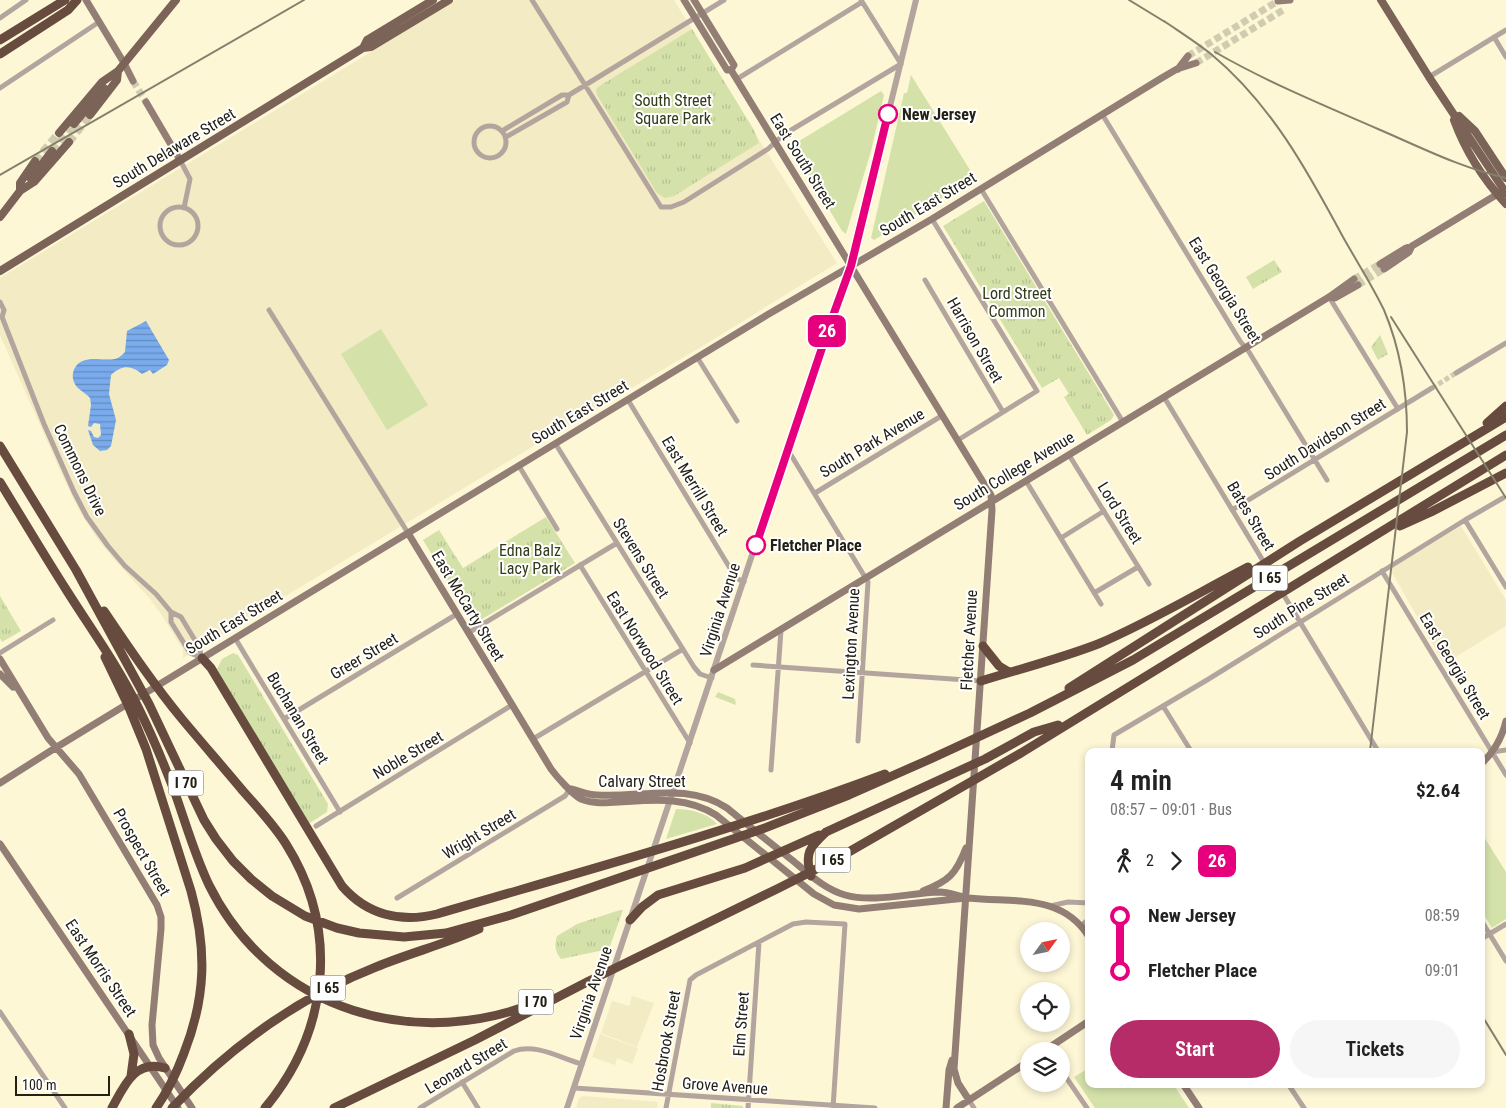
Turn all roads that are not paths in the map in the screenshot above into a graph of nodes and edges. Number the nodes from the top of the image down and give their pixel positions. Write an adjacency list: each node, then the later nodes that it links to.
1 (66, 0): 24 (highway)
2 (77, 0): 26 (highway)
3 (86, 0): 21 (main road)
4 (176, 0): 29 (main road)
5 (433, 0): 25 (main road, South Delaware Street)
6 (449, 0): 25 (main road, South Delaware Street)
7 (532, 0): 39 (street)
8 (684, 0): 20 (main road, East South Street)
9 (694, 0): 18 (main road, East South Street)
10 (724, 0): 18 (street)
11 (916, 0): 31 (street, Virginia Avenue)
12 (1290, 0): 16 (main road); 17 (main road)
13 (1381, 0): 35 (main road)
14 (23, 1): 19 (street)
15 (862, 1): 31 (street); 37 (street)
16 (1278, 1)
17 (1285, 9)
18 (702, 13): 20 (street); 33 (main road, East South Street)
19 (0, 18)
20 (695, 18): 33 (main road, East South Street); 39 (street)
21 (99, 22): 29 (main road); 40 (street)
22 (1506, 30): 23 (street)
23 (1494, 37): 28 (street); 35 (street)
24 (0, 40)
25 (363, 48): 53 (main road, South Delaware Street)
26 (0, 54)
27 (1188, 56): 32 (main road, South East Street)
28 (1506, 56)
29 (124, 63): 34 (main road); 38 (main road)
30 (1196, 63): 32 (main road, South East Street)
31 (901, 64): 51 (street); 64 (street, Virginia Avenue)
32 (1177, 69): 44 (main road, South East Street)
33 (731, 70): 37 (main road, East South Street)
34 (118, 71): 36 (main road); 45 (main road)
35 (1429, 77): 43 (main road)
36 (108, 79): 46 (main road); 48 (main road)
37 (737, 79): 51 (main road, East South Street)
38 (133, 81)
39 (585, 85): 41 (street); 51 (street)
40 (0, 88)
41 (569, 95): 47 (street); 49 (street)
42 (146, 102): 53 (main road)
43 (1449, 106): 55 (main road); 59 (main road)
44 (1102, 114): 57 (main road, South East Street); 74 (street, East Georgia Street)
45 (90, 115)
46 (74, 124)
47 (502, 131): 49 (street); 49 (street)
48 (59, 133)
49 (506, 137)
50 (69, 142): 56 (main road)
51 (775, 142): 64 (main road, East South Street)
52 (52, 151): 56 (main road)
53 (180, 160): 61 (street); 66 (main road, South Delaware Street)
54 (35, 161): 58 (main road)
55 (1506, 178)
56 (28, 185): 58 (main road)
57 (981, 188): 63 (main road, South East Street); 86 (street)
58 (20, 191): 62 (main road)
59 (1503, 192): 60 (main road); 65 (main road)
60 (1506, 204)
61 (184, 208): 61 (street)
62 (0, 217)
63 (932, 219): 64 (main road, South East Street); 82 (street)
64 (851, 266): 75 (main road, South East Street); 83 (main road, Fletcher Avenue); 91 (street, Virginia Avenue)
65 (1382, 266)
66 (0, 271)
67 (925, 280): 82 (street, Harrison Street)
68 (1356, 282): 69 (main road, South College Avenue)
69 (1329, 297): 74 (main road, South College Avenue); 81 (street)
70 (0, 302): 72 (street, Commons Drive)
71 (269, 310): 108 (street, East McCarty Street)
72 (1, 317): 123 (street, Commons Drive)
73 (1506, 343): 76 (street)
74 (1246, 348): 78 (main road, South College Avenue); 95 (street, East Georgia Street)
75 (697, 358): 79 (main road, South East Street); 85 (street)
76 (1456, 373)
77 (1432, 388): 81 (street, South Davidson Street)
78 (1164, 397): 86 (main road, South College Avenue); 104 (street, Bates Street)
79 (628, 400): 89 (main road, South East Street); 118 (street, East Merrill Street)
80 (1506, 406): 93 (highway)
81 (1398, 409): 95 (street, South Davidson Street)
82 (1003, 412): 88 (street)
83 (943, 415): 88 (main road, Fletcher Avenue); 101 (street, South Park Avenue)
84 (1506, 416): 93 (highway)
85 (737, 421)
86 (1123, 422): 92 (main road, South College Avenue)
87 (1506, 434): 148 (highway, I 65)
88 (958, 440): 103 (main road, Fletcher Avenue)
89 (555, 443): 96 (main road, South East Street); 112 (street, Stevens Street)
90 (0, 446): 115 (highway, I 70)
91 (788, 450): 101 (street, Lexington Avenue); 118 (street, Virginia Avenue)
92 (1069, 455): 99 (main road, South College Avenue); 105 (street, Lord Street)
93 (1440, 455): 110 (highway)
94 (1506, 455): 111 (highway, I 65)
95 (1314, 460): 98 (street, East Georgia Street); 104 (street, South Davidson Street)
96 (519, 466): 107 (street); 108 (main road, South East Street)
97 (1506, 473): 111 (highway)
98 (1327, 480)
99 (1026, 481): 103 (main road, South College Avenue); 109 (street)
100 (0, 482): 127 (highway, I 70)
101 (815, 493): 117 (street, Lexington Avenue)
102 (1503, 498): 106 (street, South Pine Street)
103 (992, 501): 117 (main road, South College Avenue); 131 (main road, Fletcher Avenue)
104 (1232, 510): 126 (street, Bates Street)
105 (1104, 511): 109 (street); 114 (street, Lord Street)
106 (1465, 520): 116 (street, South Pine Street); 120 (street)
107 (557, 529)
108 (408, 533): 124 (main road, East McCarty Street); 130 (main road, South East Street)
109 (1061, 538): 121 (street)
110 (1300, 541): 140 (highway); 148 (highway)
111 (1366, 542): 151 (highway, I 65)
112 (617, 543): 113 (street); 132 (street, Stevens Street)
113 (580, 565): 129 (street); 139 (street, East Norwood Street)
114 (1138, 567): 119 (street, Lord Street); 121 (street)
115 (76, 570): 181 (highway, I 70); 218 (highway)
116 (1382, 571): 126 (street, South Pine Street); 161 (street, East Georgia Street)
117 (866, 578): 128 (main road, South College Avenue); 141 (street, Lexington Avenue)
118 (744, 582): 138 (street, Virginia Avenue)
119 (1148, 584)
120 (1506, 587)
121 (1094, 593): 122 (street)
122 (1101, 604)
123 (171, 612): 134 (street, Commons Drive); 134 (street)
124 (457, 614): 129 (main road, East McCarty Street); 149 (street, Greer Street)
125 (53, 620): 133 (street)
126 (1300, 621): 147 (street, South Pine Street); 159 (street, Bates Street)
127 (89, 625): 192 (highway, I 70); 214 (highway)
128 (781, 630): 137 (street); 138 (main road, South College Avenue)
129 (468, 633): 146 (main road, East McCarty Street)
130 (235, 638): 134 (main road, South East Street); 149 (street, Buchanan Street)
131 (983, 646): 140 (highway); 144 (main road, Fletcher Avenue)
132 (683, 649): 139 (street); 143 (street, Stevens Street)
133 (0, 653)
134 (202, 658): 155 (main road, South East Street); 156 (highway)
135 (0, 659): 145 (main road, Prospect Street)
136 (753, 665): 137 (street)
137 (778, 667): 141 (street); 163 (street)
138 (714, 670): 143 (street, Virginia Avenue)
139 (646, 672): 152 (street); 154 (street, East Norwood Street)
140 (1009, 672): 144 (highway)
141 (862, 673): 144 (street); 153 (street, Lexington Avenue)
142 (0, 674): 145 (main road)
143 (712, 678): 154 (street, Virginia Avenue)
144 (980, 681): 171 (main road, Fletcher Avenue)
145 (24, 701): 155 (main road, Prospect Street)
146 (512, 705): 152 (main road, East McCarty Street); 168 (street, Noble Street)
147 (1163, 706): 157 (street, South Pine Street); 158 (street)
148 (1030, 713): 156 (highway, I 65)
149 (284, 719): 168 (street, Buchanan Street)
150 (1506, 721): 161 (main road)
151 (1068, 722): 170 (highway); 192 (highway, I 65)
152 (533, 740): 166 (main road, East McCarty Street)
153 (858, 741)
154 (690, 744): 167 (street, Virginia Avenue)
155 (56, 747): 165 (main road, South East Street); 201 (main road, Prospect Street)
156 (955, 748): 181 (highway, I 65)
157 (1112, 748)
158 (1189, 748)
159 (1376, 748)
160 (1506, 750): 161 (street)
161 (1492, 752): 162 (main road); 164 (street, East Georgia Street)
162 (1485, 760)
163 (771, 770)
164 (1506, 775)
165 (0, 783)
166 (570, 789): 167 (main road, Calvary Street); 177 (street, Wright Street)
167 (672, 796): 173 (main road, Calvary Street); 174 (main road, Calvary Street); 182 (street, Virginia Avenue)
168 (340, 812): 169 (street, Noble Street)
169 (316, 826)
170 (826, 832): 173 (highway); 175 (highway)
171 (969, 841): 176 (main road); 178 (main road, Fletcher Avenue)
172 (0, 844): 195 (main road, East Morris Street)
173 (781, 852): 174 (highway); 175 (main road, Calvary Street)
174 (768, 858): 178 (main road, Calvary Street); 182 (highway)
175 (811, 876): 176 (main road, Calvary Street)
176 (916, 894): 178 (main road, Calvary Street)
177 (397, 898)
178 (966, 898): 180 (main road, Calvary Street); 197 (main road, Fletcher Avenue)
179 (1085, 903): 180 (street, Calvary Street)
180 (1050, 906): 185 (main road, Calvary Street)
181 (511, 915): 215 (highway, I 65)
182 (630, 920): 198 (street, Virginia Avenue)
183 (1085, 922): 185 (street)
184 (1506, 924): 188 (street)
185 (1081, 926): 187 (main road, Calvary Street)
186 (1485, 926): 188 (street)
187 (1085, 932)
188 (1490, 934): 189 (street); 191 (street)
189 (1485, 937)
190 (759, 942): 208 (street, Hosbrook Street); 209 (street, Elm Street); 211 (street)
191 (1506, 961)
192 (589, 981): 219 (highway, I 65)
193 (0, 1012): 212 (street)
194 (1085, 1024): 196 (main road)
195 (129, 1034): 199 (main road, East Morris Street); 202 (highway)
196 (1059, 1042)
197 (955, 1055): 210 (main road, Fletcher Avenue); 226 (main road, Fletcher Avenue)
198 (582, 1064): 203 (street, Leonard Street); 205 (street, Virginia Avenue)
199 (151, 1067): 201 (highway); 202 (highway); 216 (main road, East Morris Street)
200 (1020, 1067): 210 (main road)
201 (165, 1068): 217 (main road, Prospect Street)
202 (131, 1076): 213 (highway)
203 (462, 1082): 220 (street, Leonard Street); 221 (street)
204 (1070, 1084): 229 (street)
205 (574, 1088): 208 (street, Grove Avenue); 222 (street, Virginia Avenue)
206 (1186, 1088): 230 (main road)
207 (1291, 1088): 231 (street)
208 (669, 1094): 209 (street, Grove Avenue); 223 (street, Hosbrook Street)
209 (749, 1100): 211 (street, Grove Avenue); 224 (street, Elm Street)
210 (969, 1100): 227 (main road); 228 (street, Fletcher Avenue)
211 (833, 1107): 225 (street, Grove Avenue)
212 (65, 1108)
213 (112, 1108)
214 (156, 1108)
215 (172, 1108)
216 (178, 1108)
217 (192, 1108)
218 (265, 1108)
219 (334, 1108)
220 (420, 1108)
221 (478, 1108)
222 (567, 1108)
223 (666, 1108)
224 (748, 1108)
225 (875, 1108)
226 (946, 1108)
227 (957, 1108)
228 (974, 1108)
229 (1086, 1108)
230 (1199, 1108)
231 (1304, 1108)

